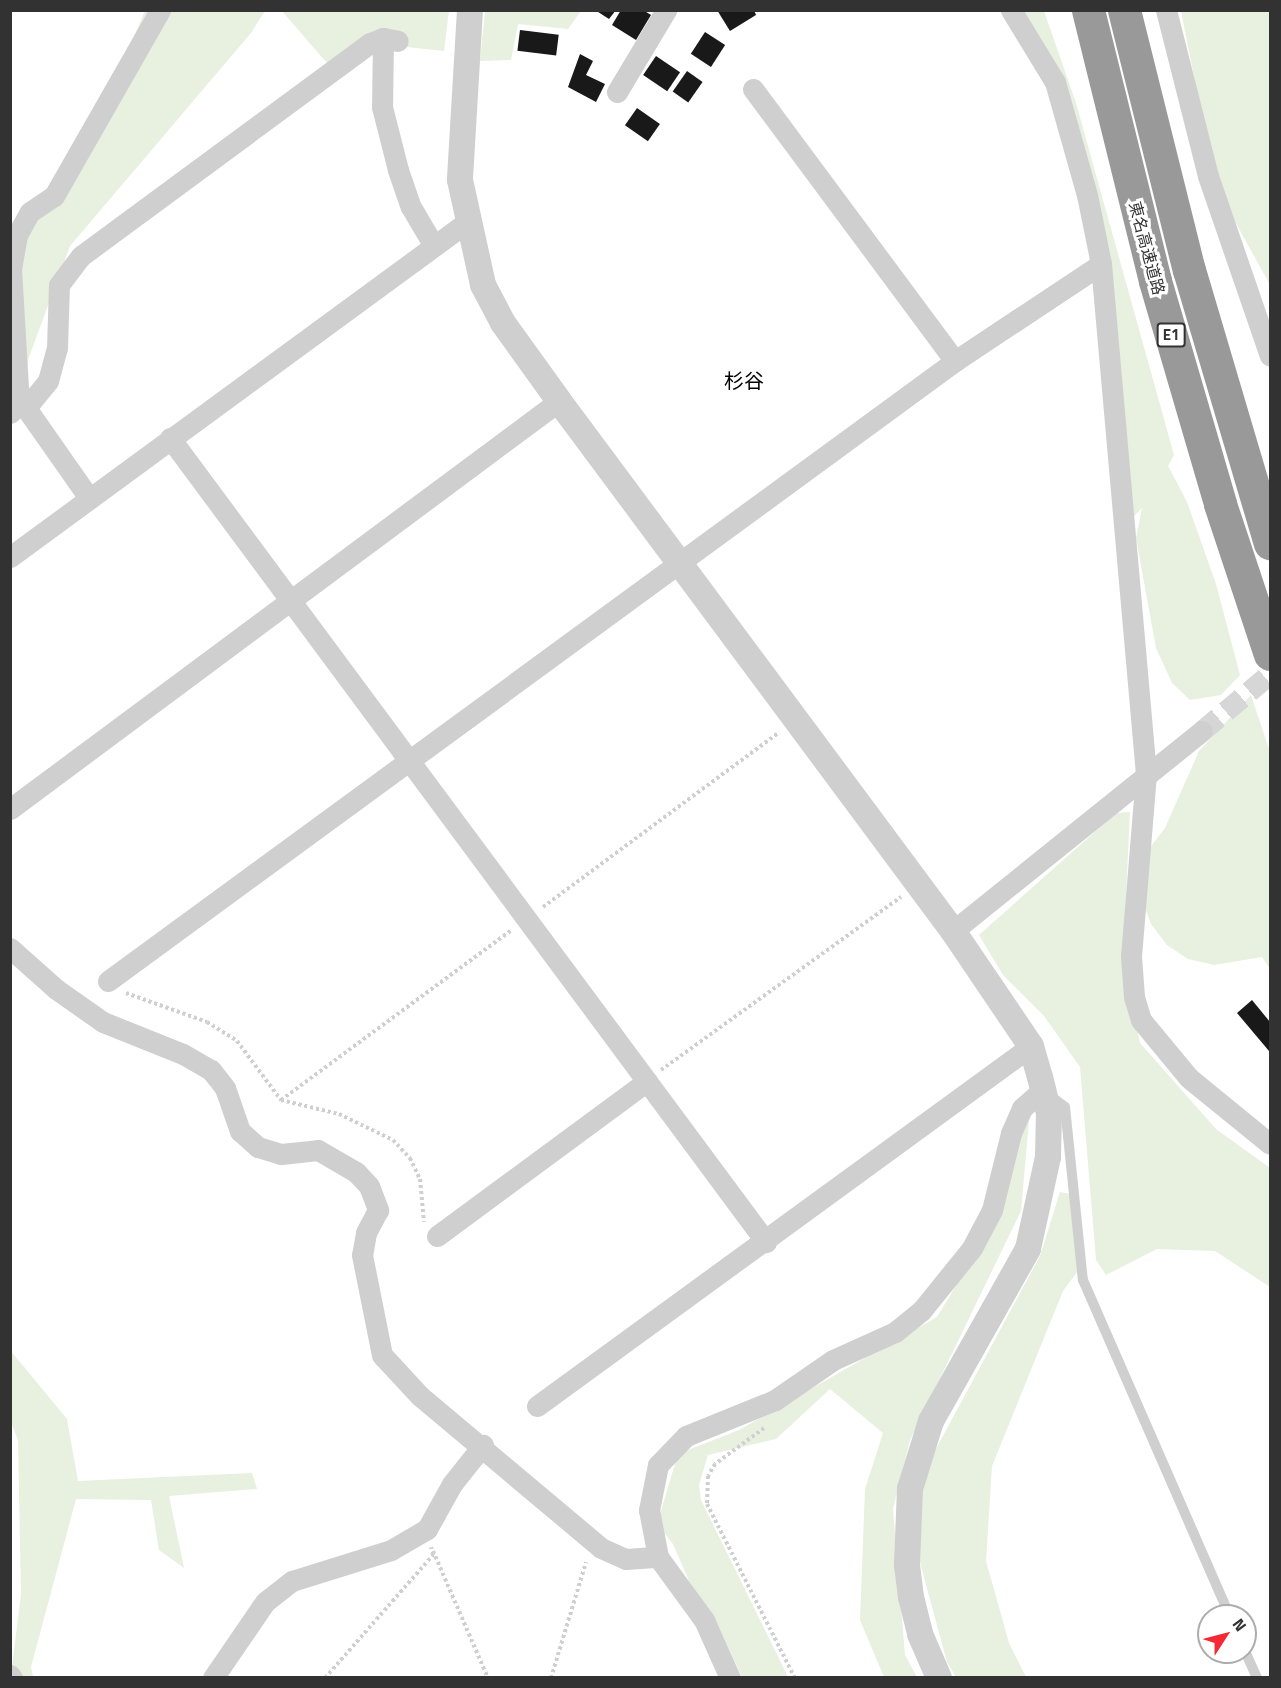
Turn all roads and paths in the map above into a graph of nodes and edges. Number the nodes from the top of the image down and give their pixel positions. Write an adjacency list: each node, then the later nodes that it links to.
1 (160, 10): 16 (street)
2 (470, 10): 10 (street)
3 (666, 10): 9 (street)
4 (1011, 10): 12 (street)
5 (1088, 10): 23 (highway, 東名高速道路 / E1)
6 (1124, 10): 19 (highway, E1)
7 (1166, 10): 13 (street)
8 (753, 89): 14 (street)
9 (617, 92)
10 (467, 222): 11 (street); 15 (street)
11 (435, 246): 17 (street); 18 (street)
12 (1101, 264): 14 (street); 26 (street)
13 (1270, 356)
14 (955, 361): 21 (street)
15 (559, 401): 21 (street); 22 (street)
16 (10, 413)
17 (170, 438): 18 (street); 22 (street)
18 (89, 498): 20 (street)
19 (1270, 543)
20 (10, 557)
21 (680, 565): 25 (street); 28 (street)
22 (293, 599): 25 (street); 27 (street)
23 (1270, 654)
24 (1202, 732): 26 (street)
25 (412, 760): 31 (street); 33 (street)
26 (1146, 774): 29 (street); 35 (street)
27 (10, 809)
28 (918, 885): 29 (street); 33 (path)
29 (953, 931): 32 (street)
30 (10, 948): 40 (street)
31 (108, 981): 36 (path)
32 (1030, 1046): 34 (street); 37 (street)
33 (647, 1081): 36 (street); 37 (street)
34 (1043, 1090): 43 (street); 44 (lane); 51 (street)
35 (1270, 1144)
36 (437, 1236)
37 (766, 1242): 38 (street)
38 (537, 1406)
39 (774, 1421): 50 (path)
40 (483, 1445): 41 (street); 42 (street)
41 (429, 1539): 45 (street); 46 (path); 47 (path)
42 (592, 1541): 43 (street); 48 (path)
43 (658, 1557): 49 (street)
44 (1225, 1604)
45 (213, 1677)
46 (325, 1677)
47 (488, 1677)
48 (551, 1677)
49 (730, 1677)
50 (795, 1677)
51 (939, 1677)

